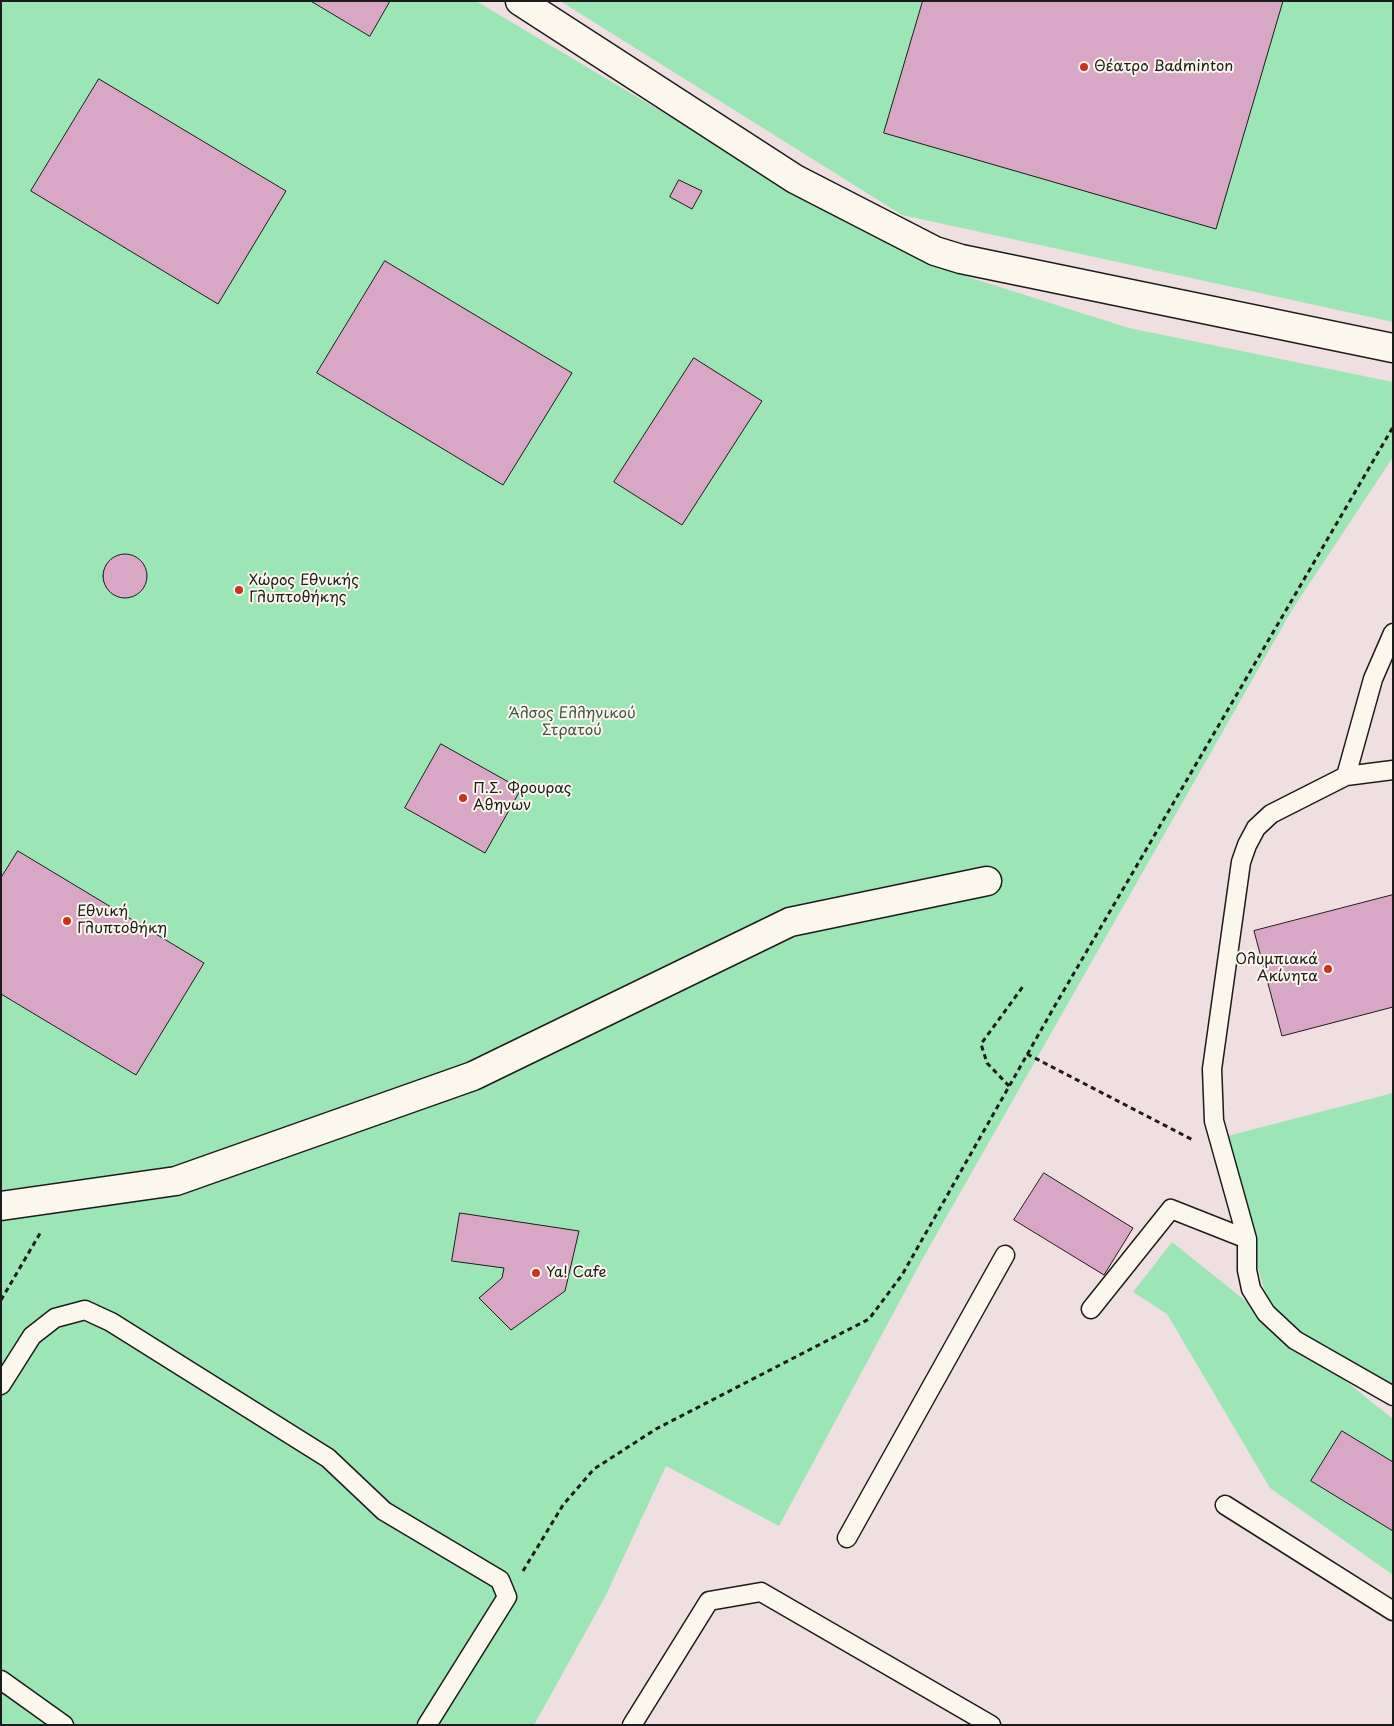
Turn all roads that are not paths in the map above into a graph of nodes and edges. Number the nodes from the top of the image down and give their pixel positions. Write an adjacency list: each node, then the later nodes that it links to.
1 (520, 1): 2 (street)
2 (1393, 348)
3 (1393, 633): 5 (lane)
4 (1393, 770): 5 (lane)
5 (1346, 776): 8 (lane)
6 (987, 880): 7 (street)
7 (1, 1206)
8 (1247, 1239): 10 (lane); 12 (lane)
9 (1005, 1256): 14 (lane)
10 (1091, 1309)
11 (1, 1385): 18 (lane)
12 (1393, 1396)
13 (1225, 1505): 15 (lane)
14 (847, 1538)
15 (1393, 1611)
16 (1, 1680): 17 (lane)
17 (64, 1725)
18 (428, 1725)
19 (632, 1725): 20 (lane)
20 (991, 1725)

